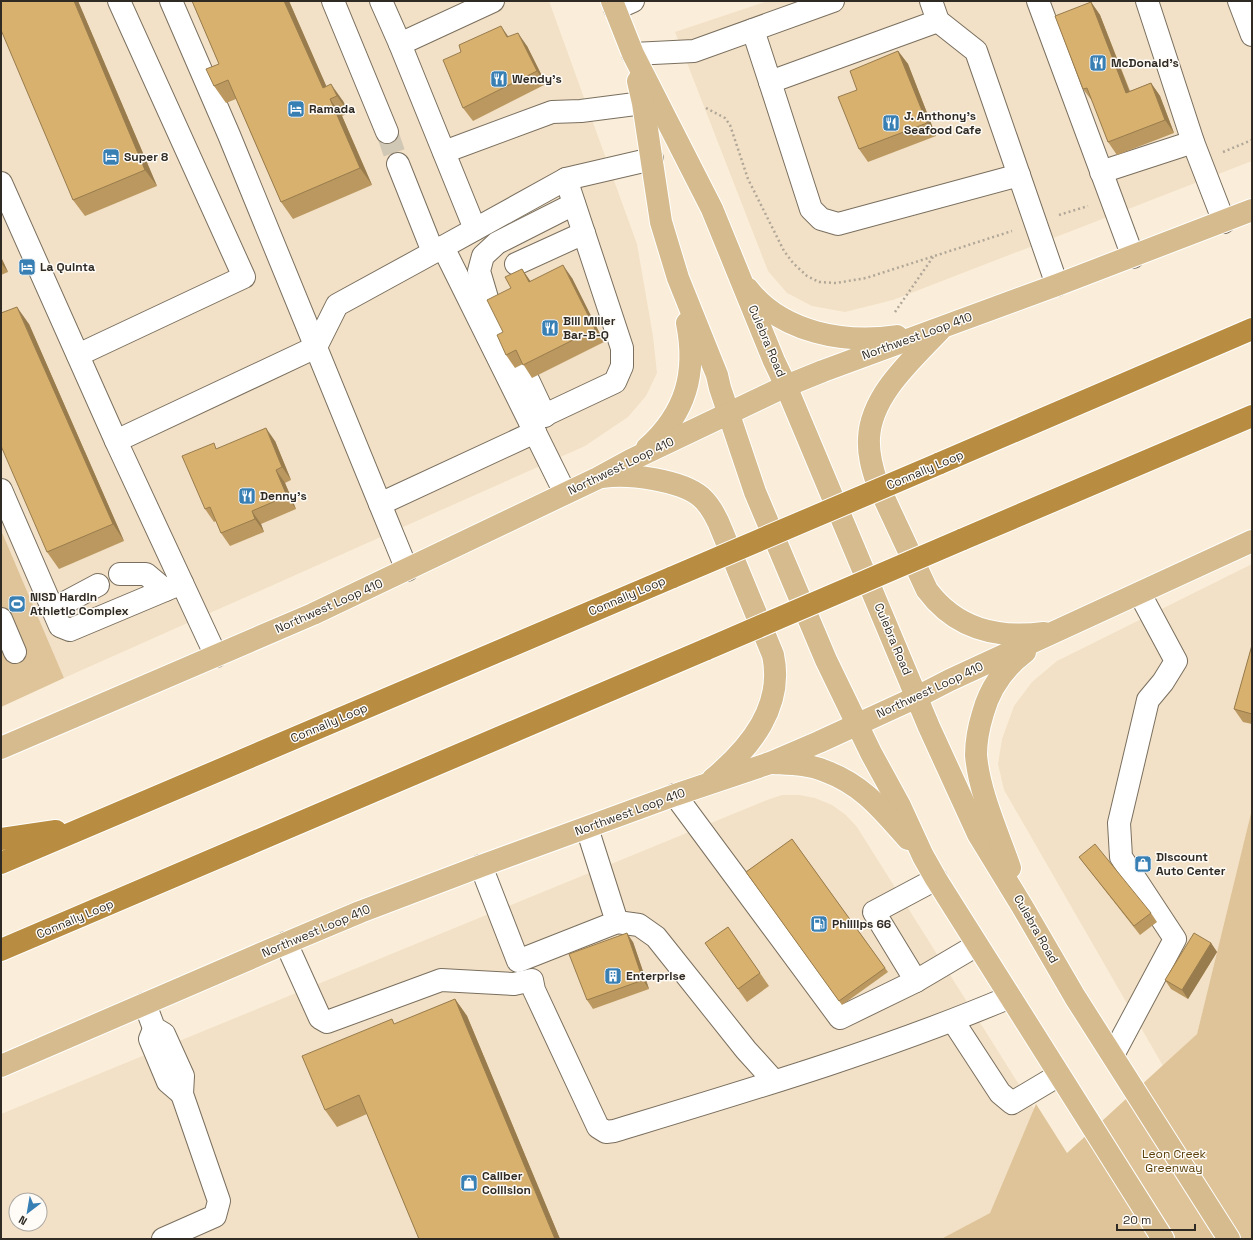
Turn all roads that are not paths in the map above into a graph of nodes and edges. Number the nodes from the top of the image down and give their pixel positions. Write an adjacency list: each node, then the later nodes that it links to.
1 (119, 1): 42 (lane)
2 (171, 1): 41 (lane)
3 (333, 1): 18 (lane)
4 (381, 1): 14 (lane)
5 (493, 1): 14 (lane)
6 (833, 1): 12 (lane)
7 (1038, 1): 23 (lane)
8 (1147, 1): 19 (lane)
9 (620, 4): 15 (main road, Culebra Road)
10 (1244, 4): 13 (lane)
11 (934, 11): 16 (lane); 24 (lane)
12 (753, 30): 15 (lane); 16 (lane)
13 (1252, 35)
14 (400, 44): 20 (lane)
15 (633, 54): 17 (main road, Culebra Road); 36 (main road, Culebra Road)
16 (770, 82): 24 (lane)
17 (643, 103): 20 (lane); 21 (main road, Culebra Road)
18 (387, 132)
19 (1193, 142): 23 (lane); 29 (lane)
20 (444, 152): 30 (lane)
21 (652, 158): 25 (lane); 35 (main road, Culebra Road)
22 (398, 164): 32 (lane)
23 (1101, 172): 33 (lane)
24 (1019, 175): 37 (lane)
25 (566, 179): 27 (lane); 30 (lane)
26 (1, 183): 42 (lane)
27 (574, 204): 31 (lane); 40 (lane)
28 (1252, 210): 29 (main road, Northwest Loop 410)
29 (1224, 222): 33 (main road, Northwest Loop 410)
30 (475, 229): 32 (lane)
31 (584, 233): 34 (lane); 47 (lane)
32 (438, 249): 41 (lane); 47 (lane)
33 (1133, 256): 37 (main road, Northwest Loop 410)
34 (516, 264)
35 (678, 278): 45 (main road, Culebra Road); 49 (main road)
36 (741, 279): 38 (main road); 44 (main road, Culebra Road)
37 (1057, 285): 38 (main road, Northwest Loop 410)
38 (943, 327): 44 (main road, Northwest Loop 410); 62 (main road)
39 (1252, 329): 71 (highway, Connally Loop, bridge)
40 (510, 346)
41 (316, 347): 48 (lane); 53 (lane)
42 (78, 355): 48 (lane)
43 (520, 365): 47 (lane)
44 (786, 386): 45 (main road, Northwest Loop 410); 65 (main road, Culebra Road)
45 (729, 413): 49 (main road, Northwest Loop 410); 66 (main road, Culebra Road)
46 (1252, 416): 82 (highway, Connally Loop, bridge)
47 (537, 423): 52 (lane); 53 (lane)
48 (116, 442): 58 (lane)
49 (631, 460): 50 (main road, Northwest Loop 410)
50 (598, 478): 52 (main road, Northwest Loop 410); 69 (main road)
51 (1, 490): 60 (lane)
52 (565, 493): 55 (main road, Northwest Loop 410)
53 (380, 504): 55 (lane)
54 (1252, 541): 59 (main road, Northwest Loop 410)
55 (407, 570): 64 (main road, Northwest Loop 410)
56 (120, 574): 58 (lane)
57 (98, 585): 60 (lane)
58 (173, 586): 60 (lane); 64 (lane)
59 (1140, 594): 62 (main road, Northwest Loop 410); 89 (lane)
60 (53, 610)
61 (1, 619): 63 (lane)
62 (1056, 632): 65 (main road, Northwest Loop 410); 78 (main road)
63 (15, 652)
64 (216, 656): 67 (main road, Northwest Loop 410)
65 (918, 697): 66 (main road, Northwest Loop 410); 78 (main road, Culebra Road)
66 (857, 724): 68 (main road, Northwest Loop 410); 74 (main road, Culebra Road)
67 (1, 748)
68 (770, 762): 69 (main road, Northwest Loop 410); 74 (main road)
69 (706, 784): 70 (main road, Northwest Loop 410)
70 (675, 795): 72 (main road, Northwest Loop 410); 85 (lane)
71 (88, 826): 73 (highway); 75 (highway, Connally Loop)
72 (587, 828): 76 (main road, Northwest Loop 410); 79 (lane)
73 (1, 839)
74 (923, 856): 77 (main road, Culebra Road)
75 (1, 863)
76 (481, 866): 81 (main road, Northwest Loop 410); 83 (lane)
77 (936, 879): 80 (main road, Culebra Road); 85 (lane)
78 (1022, 906): 89 (main road, Culebra Road)
79 (617, 922): 83 (lane); 92 (lane)
80 (977, 945): 85 (lane); 86 (main road, Culebra Road)
81 (279, 946): 84 (lane); 87 (main road, Northwest Loop 410)
82 (1, 950)
83 (518, 962): 84 (lane)
84 (532, 980): 92 (lane)
85 (916, 981)
86 (1010, 997): 88 (lane); 91 (main road, Culebra Road)
87 (145, 1004): 90 (main road, Northwest Loop 410); 93 (lane)
88 (953, 1021): 91 (lane); 92 (lane)
89 (1113, 1055): 95 (main road, Culebra Road)
90 (1, 1066)
91 (1059, 1075): 94 (main road, Culebra Road)
92 (774, 1081)
93 (163, 1239)
94 (1163, 1239)
95 (1229, 1239)

